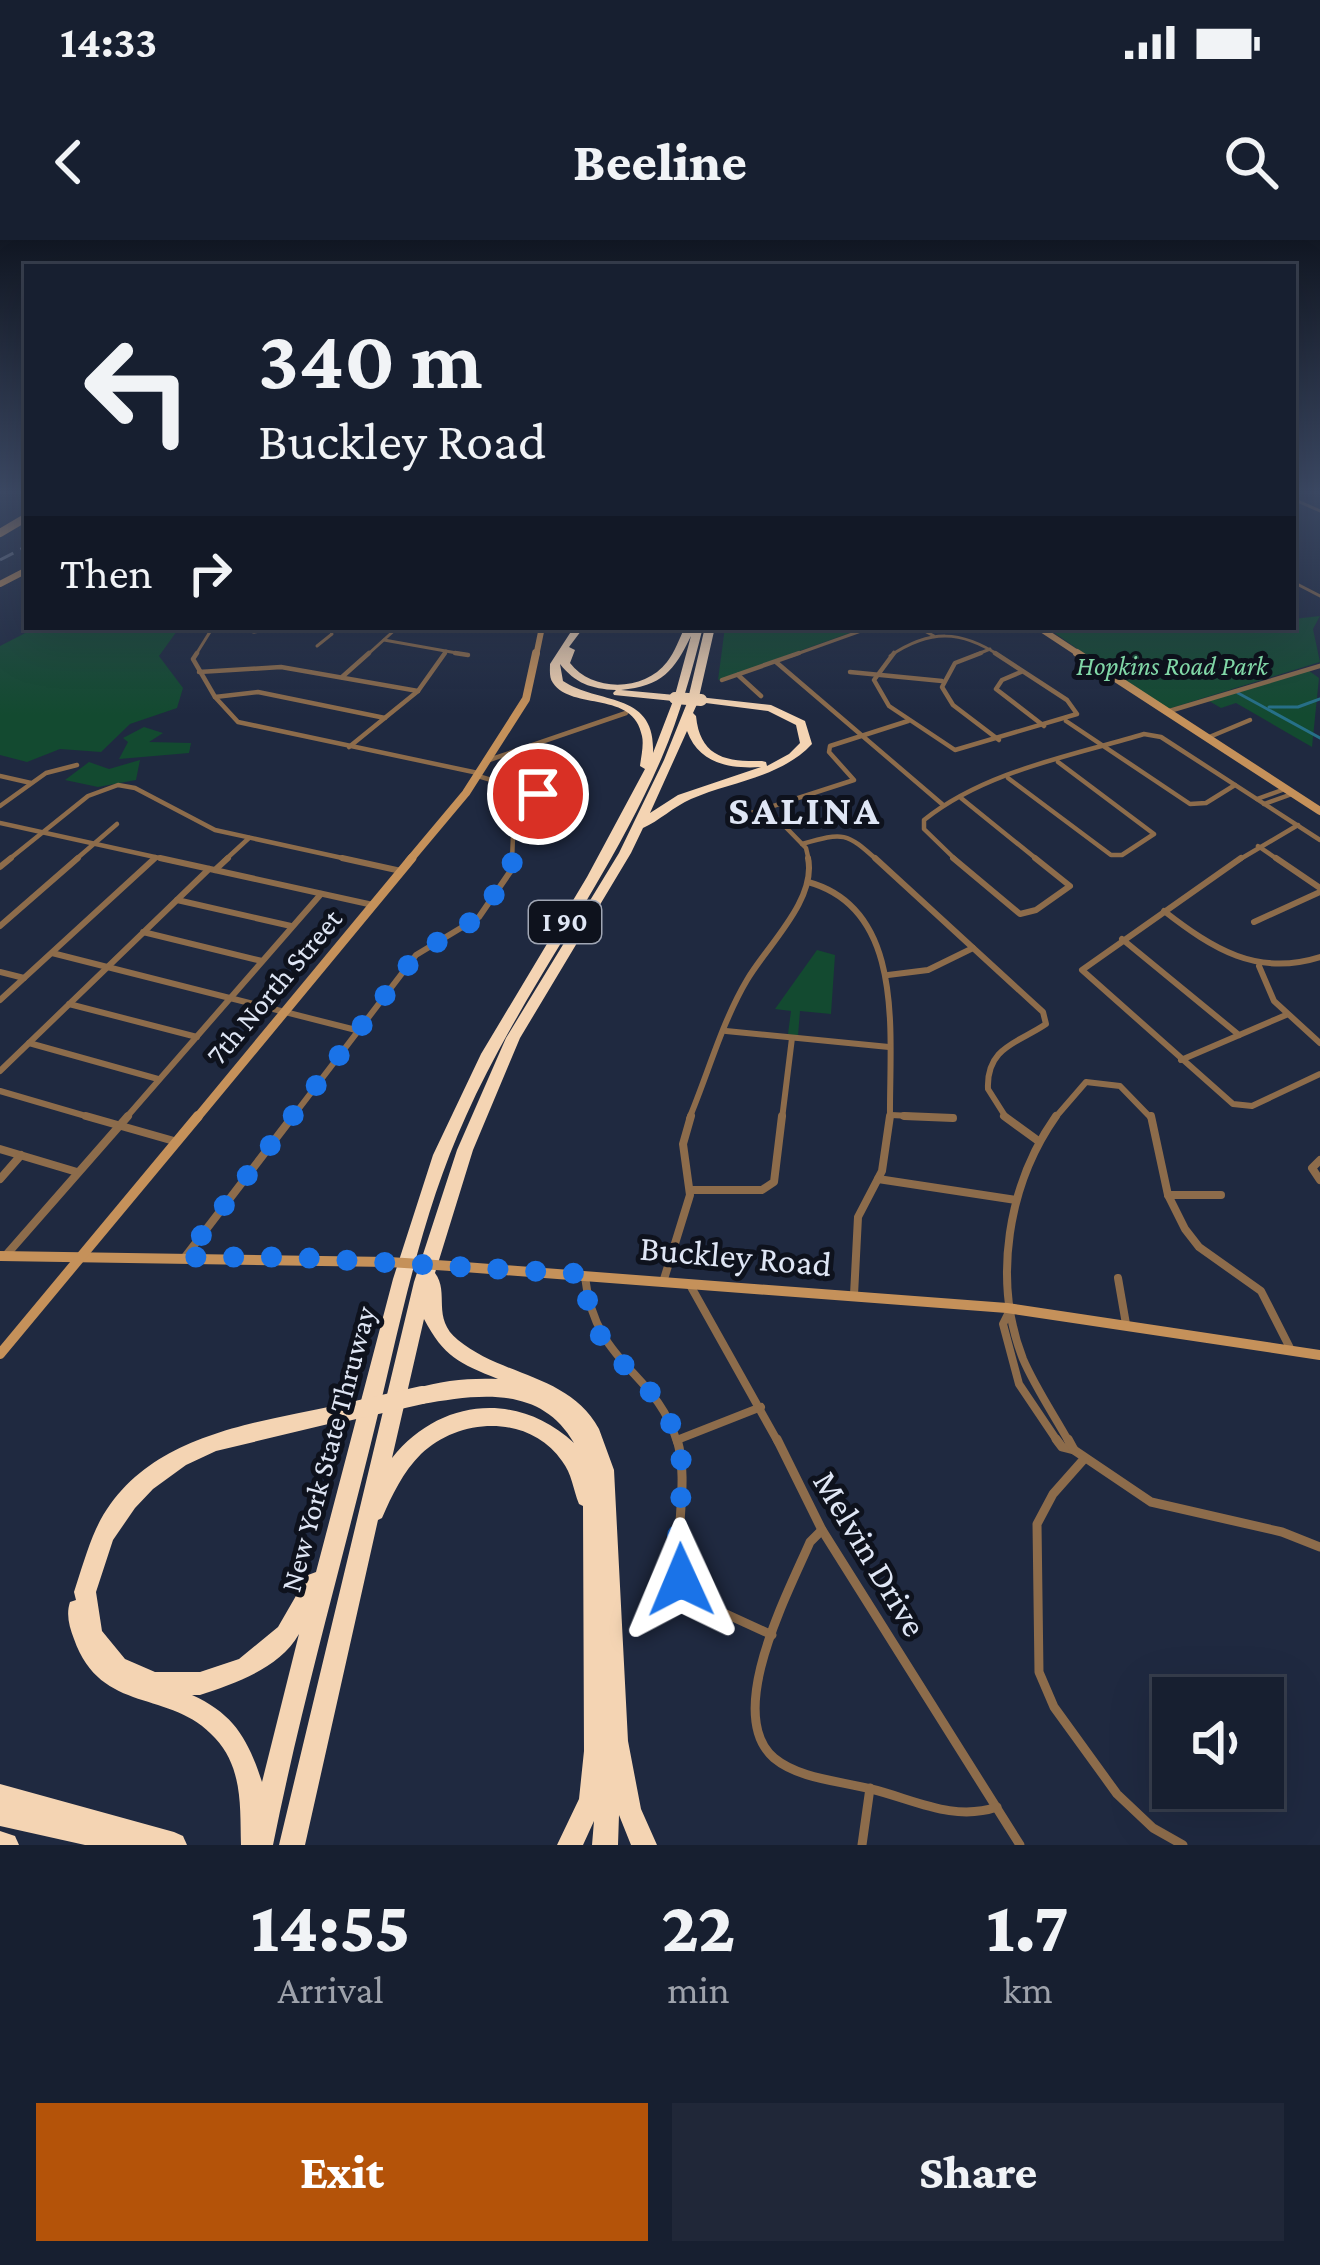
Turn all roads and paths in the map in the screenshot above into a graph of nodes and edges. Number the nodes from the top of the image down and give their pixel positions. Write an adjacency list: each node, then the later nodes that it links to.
1 (211, 630): 22 (street)
2 (330, 630): 14 (street)
3 (395, 630): 13 (street)
4 (541, 630): 45 (street, 7th North Street)
5 (579, 630): 16 (highway)
6 (692, 630): 16 (highway)
7 (693, 630): 61 (highway, New York State Thruway / I 90)
8 (710, 630): 32 (highway, New York State Thruway / I 90)
9 (864, 630): 19 (street)
10 (922, 630): 12 (street)
11 (1042, 630): 34 (street)
12 (934, 636): 15 (street); 24 (street)
13 (384, 640): 17 (street); 26 (street)
14 (316, 646)
15 (990, 649): 21 (street); 28 (street)
16 (566, 650): 32 (highway, bridge); 61 (highway)
17 (446, 651): 18 (street); 29 (street)
18 (468, 655)
19 (776, 662): 25 (street); 40 (street)
20 (1320, 666): 34 (street)
21 (1023, 671): 36 (street); 39 (street)
22 (199, 672): 26 (street); 31 (street)
23 (850, 672): 24 (street)
24 (875, 674): 28 (street); 38 (street)
25 (738, 675): 27 (street); 30 (street)
26 (341, 677): 29 (street)
27 (722, 680)
28 (942, 681): 42 (street)
29 (418, 692): 35 (street)
30 (761, 696)
31 (215, 697): 35 (street); 43 (street)
32 (698, 702): 32 (highway); 72 (highway, New York State Thruway / I 90); 72 (highway)
33 (626, 713): 45 (street)
34 (1163, 713): 41 (street)
35 (385, 718): 43 (street)
36 (1064, 720): 39 (street); 44 (street)
37 (1250, 720): 41 (street)
38 (908, 721): 40 (street); 42 (street)
39 (1044, 726): 42 (street)
40 (860, 734): 57 (street); 59 (street)
41 (1204, 739): 53 (street)
42 (999, 740)
43 (349, 747): 48 (street)
44 (1105, 747): 46 (street); 52 (street); 52 (street)
45 (489, 760): 48 (street, 7th North Street)
46 (1058, 762): 50 (street); 50 (street)
47 (77, 765): 51 (street)
48 (479, 775): 76 (street, 7th North Street); 102 (street)
49 (0, 776): 51 (street)
50 (1008, 778): 54 (street)
51 (31, 783): 58 (street)
52 (1235, 785): 55 (street)
53 (1289, 791): 55 (street); 56 (street); 60 (street)
54 (962, 797): 57 (street); 57 (street)
55 (1257, 799): 56 (street)
56 (1264, 804): 65 (street)
57 (944, 805)
58 (0, 806)
59 (766, 807): 62 (street); 69 (street)
60 (1320, 811)
61 (629, 814): 154 (highway, New York State Thruway / I 90)
62 (739, 817)
63 (0, 824): 66 (street)
64 (117, 824): 70 (street)
65 (1298, 825): 68 (street); 71 (street)
66 (41, 834): 67 (street); 70 (street); 74 (street)
67 (249, 838): 75 (street); 76 (street)
68 (1320, 840)
69 (802, 844): 77 (street); 88 (street)
70 (93, 846): 73 (street); 84 (street)
71 (1258, 846): 78 (street); 82 (street)
72 (625, 853): 131 (highway, New York State Thruway / I 90)
73 (154, 858): 75 (street); 89 (street)
74 (0, 868)
75 (212, 870): 79 (street); 80 (street)
76 (401, 871): 81 (street, 7th North Street)
77 (807, 882): 95 (street); 103 (street)
78 (1320, 890): 83 (street)
79 (321, 894): 81 (street); 85 (street)
80 (177, 900): 85 (street); 86 (street)
81 (373, 905): 100 (street, 7th North Street)
82 (1164, 911): 87 (street); 92 (street)
83 (1254, 922)
84 (0, 926)
85 (293, 926): 91 (street)
86 (143, 932): 91 (street); 93 (street)
87 (1122, 939): 104 (street); 110 (street)
88 (973, 947): 95 (street); 118 (street)
89 (52, 953): 93 (street); 96 (street)
90 (1320, 957): 92 (street)
91 (262, 961): 97 (street)
92 (1259, 966): 101 (street)
93 (108, 967): 97 (street); 99 (street)
94 (0, 972): 96 (street)
95 (888, 975): 109 (street)
96 (24, 978): 98 (street)
97 (231, 998): 100 (street); 105 (street)
98 (0, 1000)
99 (69, 1004): 105 (street); 107 (street)
100 (285, 1011): 102 (street); 119 (street, 7th North Street)
101 (1286, 1015): 104 (street); 108 (street)
102 (356, 1030): 134 (street)
103 (726, 1031): 106 (street); 127 (street)
104 (1239, 1035): 110 (street)
105 (197, 1037): 113 (street)
106 (793, 1038): 109 (street); 127 (street)
107 (29, 1043): 111 (street); 113 (street)
108 (1320, 1043)
109 (891, 1048): 115 (street)
110 (1181, 1060): 112 (street)
111 (0, 1071)
112 (1320, 1074)
113 (160, 1079): 117 (street)
114 (0, 1091): 117 (street)
115 (891, 1115): 116 (street); 125 (street)
116 (952, 1118)
117 (120, 1125): 119 (street); 123 (street)
118 (1038, 1141): 128 (street); 130 (street)
119 (177, 1142): 133 (street, 7th North Street)
120 (0, 1149): 121 (street)
121 (21, 1156): 123 (street); 124 (street)
122 (1320, 1160): 126 (street)
123 (79, 1172): 132 (street)
124 (0, 1179)
125 (878, 1179): 130 (street); 139 (street)
126 (1320, 1180)
127 (691, 1190): 137 (street)
128 (1168, 1195): 129 (street); 142 (street)
129 (1221, 1195)
130 (1016, 1200): 140 (street)
131 (439, 1229): 146 (highway); 158 (highway, New York State Thruway / I 90)
132 (3, 1256): 133 (street, Buckley Road)
133 (81, 1257): 134 (street, Buckley Road); 143 (street, 7th North Street)
134 (185, 1257): 135 (street, Buckley Road, bridge)
135 (585, 1274): 137 (street, Buckley Road); 151 (street)
136 (1118, 1278): 141 (street)
137 (664, 1279): 138 (street, Buckley Road)
138 (690, 1281): 139 (street, Buckley Road); 149 (street, Melvin Drive)
139 (854, 1295): 140 (street, Buckley Road)
140 (1008, 1311): 141 (street, Buckley Road); 145 (street); 147 (street)
141 (1126, 1324): 142 (street, Buckley Road)
142 (1292, 1351): 144 (street, Buckley Road)
143 (0, 1354)
144 (1320, 1355)
145 (1032, 1382): 147 (street); 152 (street)
146 (533, 1383): 148 (highway); 160 (highway)
147 (1019, 1384): 152 (street)
148 (421, 1392): 150 (highway, bridge); 157 (highway)
149 (761, 1407): 151 (street); 155 (street, Melvin Drive)
150 (337, 1411): 154 (highway); 167 (highway)
151 (677, 1440): 159 (street)
152 (1074, 1450): 153 (street)
153 (1084, 1459): 156 (street); 175 (street)
154 (341, 1519): 167 (highway, New York State Thruway / I 90)
155 (822, 1530): 159 (street); 163 (street, Melvin Drive)
156 (1320, 1546)
157 (593, 1564): 158 (highway); 160 (highway)
158 (351, 1576): 168 (highway, New York State Thruway / I 90)
159 (774, 1635): 161 (street)
160 (604, 1690): 169 (highway); 170 (highway); 171 (highway); 172 (highway)
161 (870, 1788): 163 (street); 173 (street)
162 (0, 1796): 166 (highway)
163 (997, 1807): 174 (street, Melvin Drive)
164 (0, 1814): 165 (highway)
165 (140, 1845)
166 (174, 1845)
167 (256, 1845)
168 (292, 1845)
169 (570, 1845)
170 (596, 1845)
171 (605, 1845)
172 (644, 1845)
173 (862, 1845)
174 (1021, 1845)
175 (1184, 1845)

